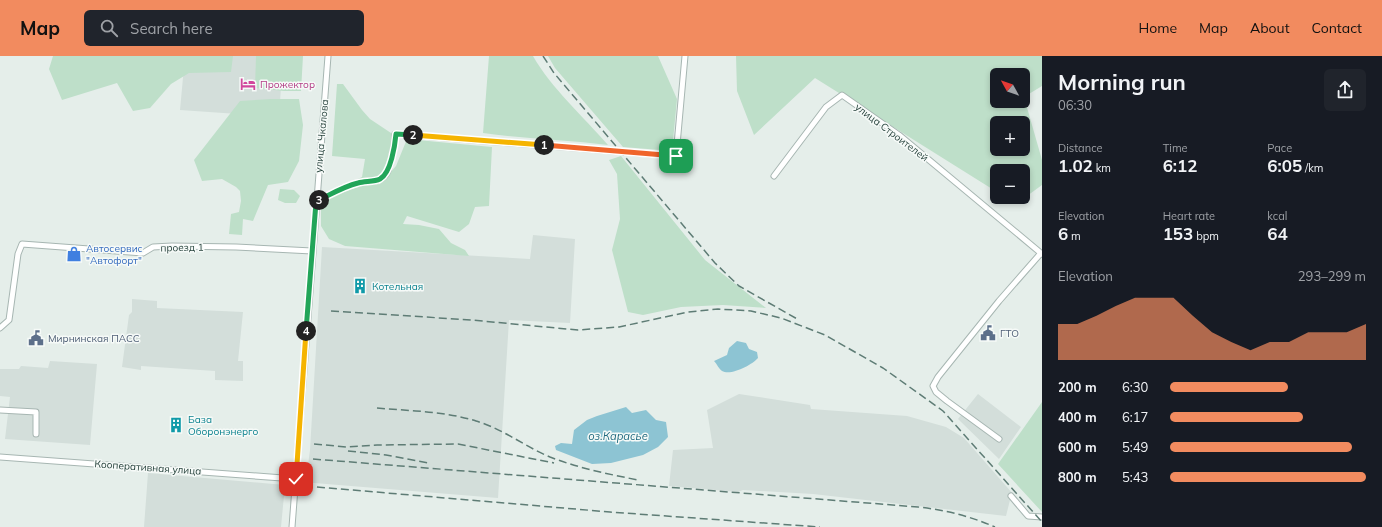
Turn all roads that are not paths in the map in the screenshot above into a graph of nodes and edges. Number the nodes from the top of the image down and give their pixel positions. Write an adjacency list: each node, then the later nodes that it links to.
1 (328, 56): 4 (street, улица Чкалова)
2 (685, 56): 4 (street)
3 (774, 176): 6 (street, улица Строителей)
4 (316, 202): 5 (street, улица Чкалова)
5 (312, 251): 7 (street, проезд 1); 12 (street, улица Чкалова)
6 (1041, 253): 10 (street)
7 (0, 328)
8 (0, 410): 9 (street)
9 (36, 434)
10 (999, 439)
11 (0, 457): 12 (street, Кооперативная улица)
12 (296, 479): 15 (street, улица Чкалова)
13 (1011, 496): 14 (street)
14 (1042, 517)
15 (292, 527)

